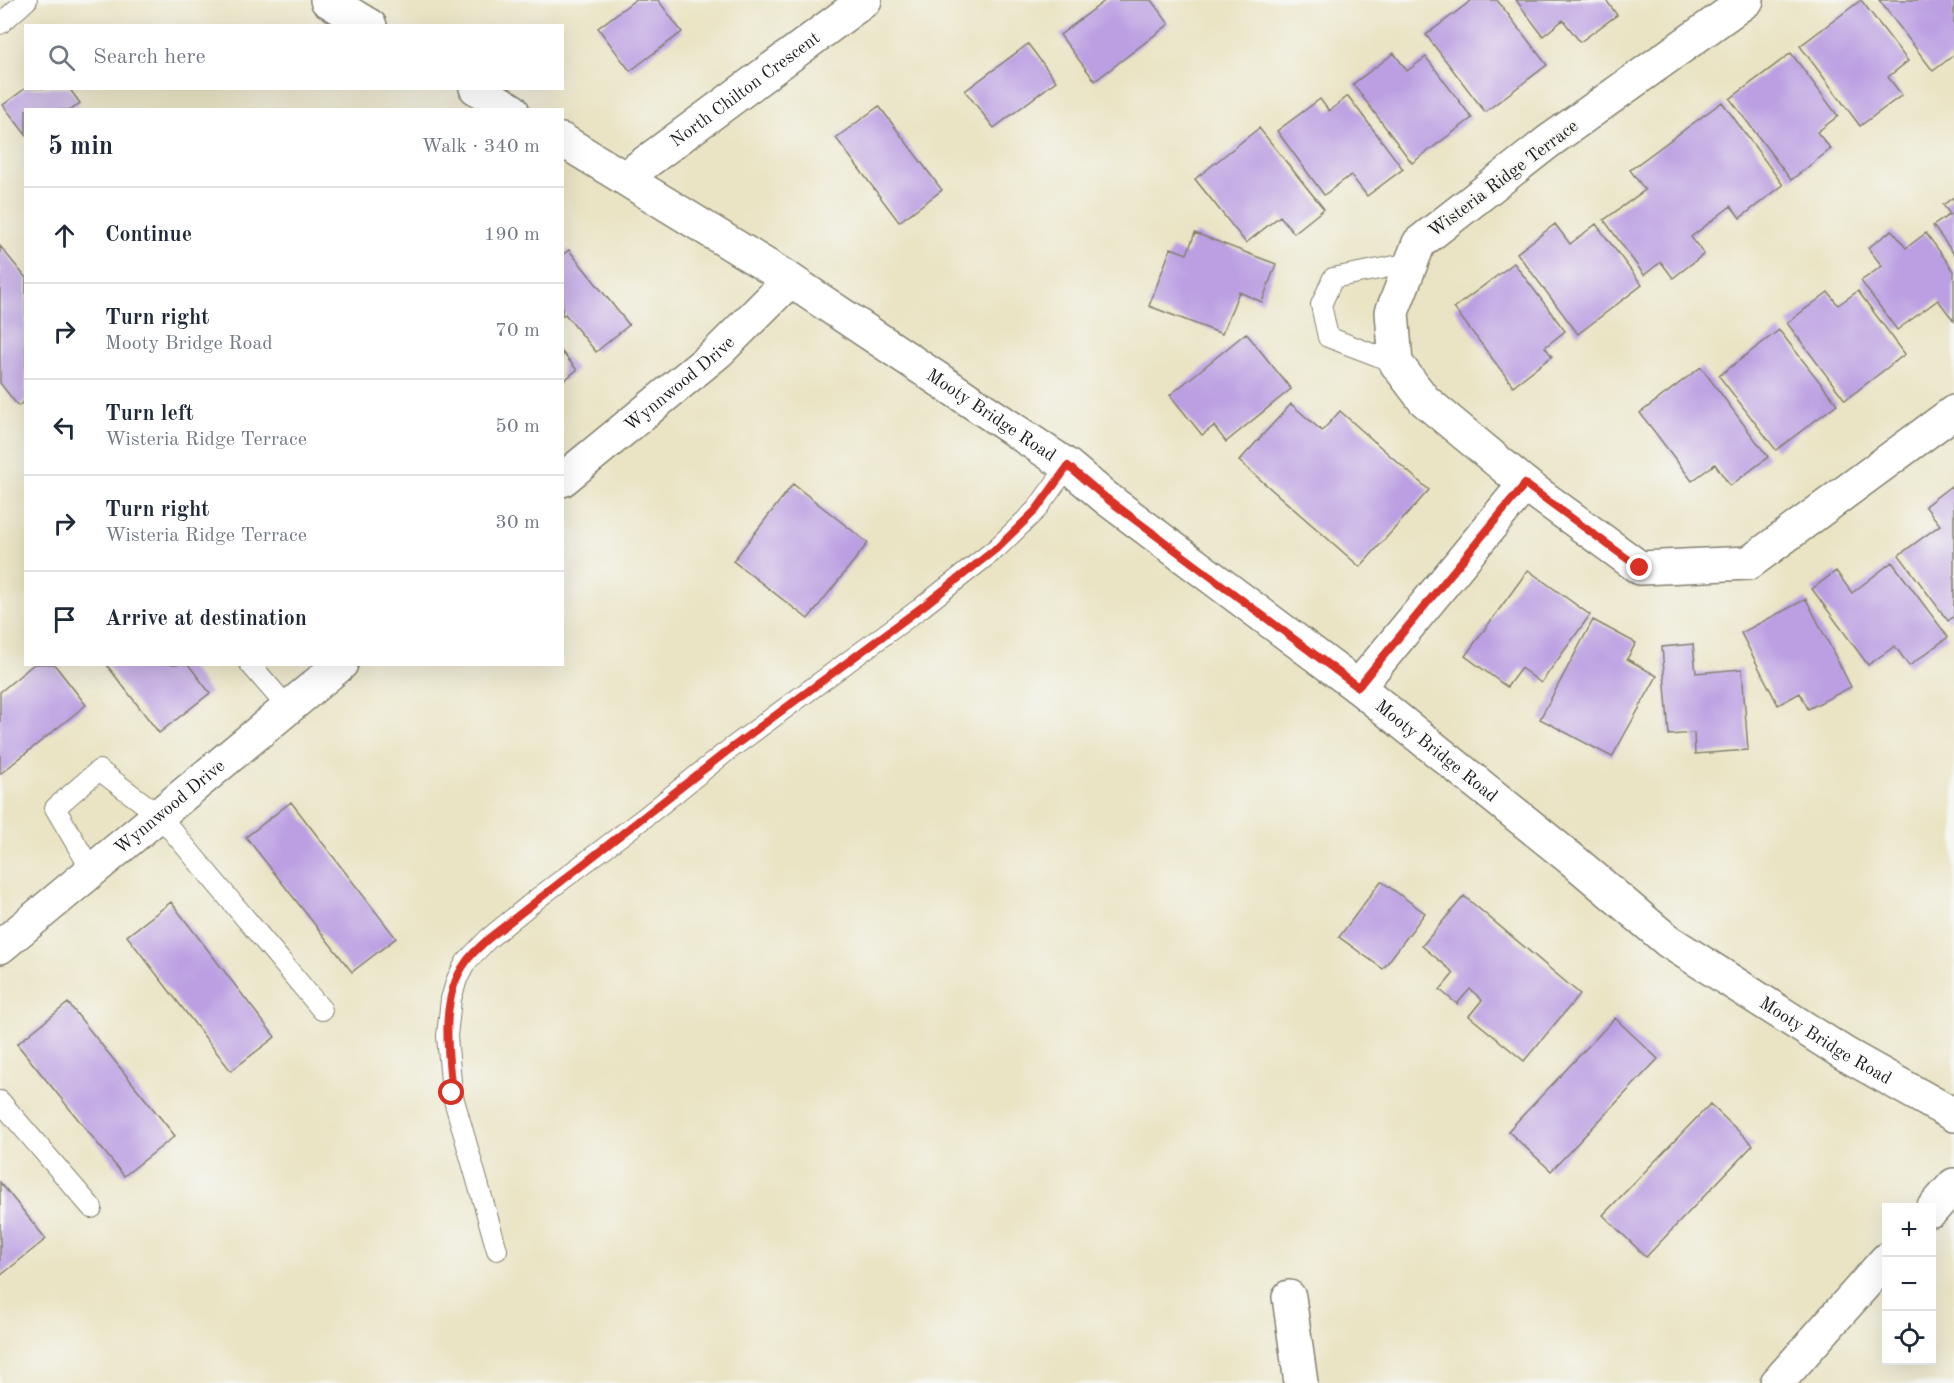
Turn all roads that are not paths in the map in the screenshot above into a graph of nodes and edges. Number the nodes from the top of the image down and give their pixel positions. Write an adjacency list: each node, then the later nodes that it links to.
1 (27, 0): 5 (lane)
2 (327, 0): 6 (street)
3 (865, 0): 10 (street, North Chilton Crescent)
4 (1747, 0): 11 (street, Wisteria Ridge Terrace)
5 (0, 24)
6 (367, 24)
7 (479, 90): 8 (street)
8 (509, 108)
9 (564, 141): 10 (street, Mooty Bridge Road)
10 (626, 177): 12 (street, Mooty Bridge Road)
11 (1410, 263): 13 (street, Wisteria Ridge Terrace); 13 (lane)
12 (790, 280): 15 (street, Mooty Bridge Road); 16 (street, Wynnwood Drive)
13 (1396, 363): 17 (street)
14 (1954, 412): 17 (street)
15 (1068, 466): 20 (street, Mooty Bridge Road); 31 (lane)
16 (564, 478)
17 (1525, 484): 20 (street)
18 (252, 666): 21 (lane)
19 (339, 666): 21 (street, Wynnwood Drive)
20 (1358, 687): 27 (street, Mooty Bridge Road)
21 (288, 708): 22 (street, Wynnwood Drive)
22 (159, 815): 23 (street, Wynnwood Drive); 23 (lane); 25 (lane)
23 (93, 870): 24 (street, Wynnwood Drive)
24 (0, 947)
25 (322, 1010)
26 (0, 1101): 30 (lane)
27 (1954, 1115)
28 (1954, 1185): 29 (street)
29 (1936, 1205)
30 (92, 1208)
31 (497, 1250)
32 (1882, 1266): 35 (street)
33 (1289, 1297): 34 (street)
34 (1301, 1383)
35 (1777, 1383)

